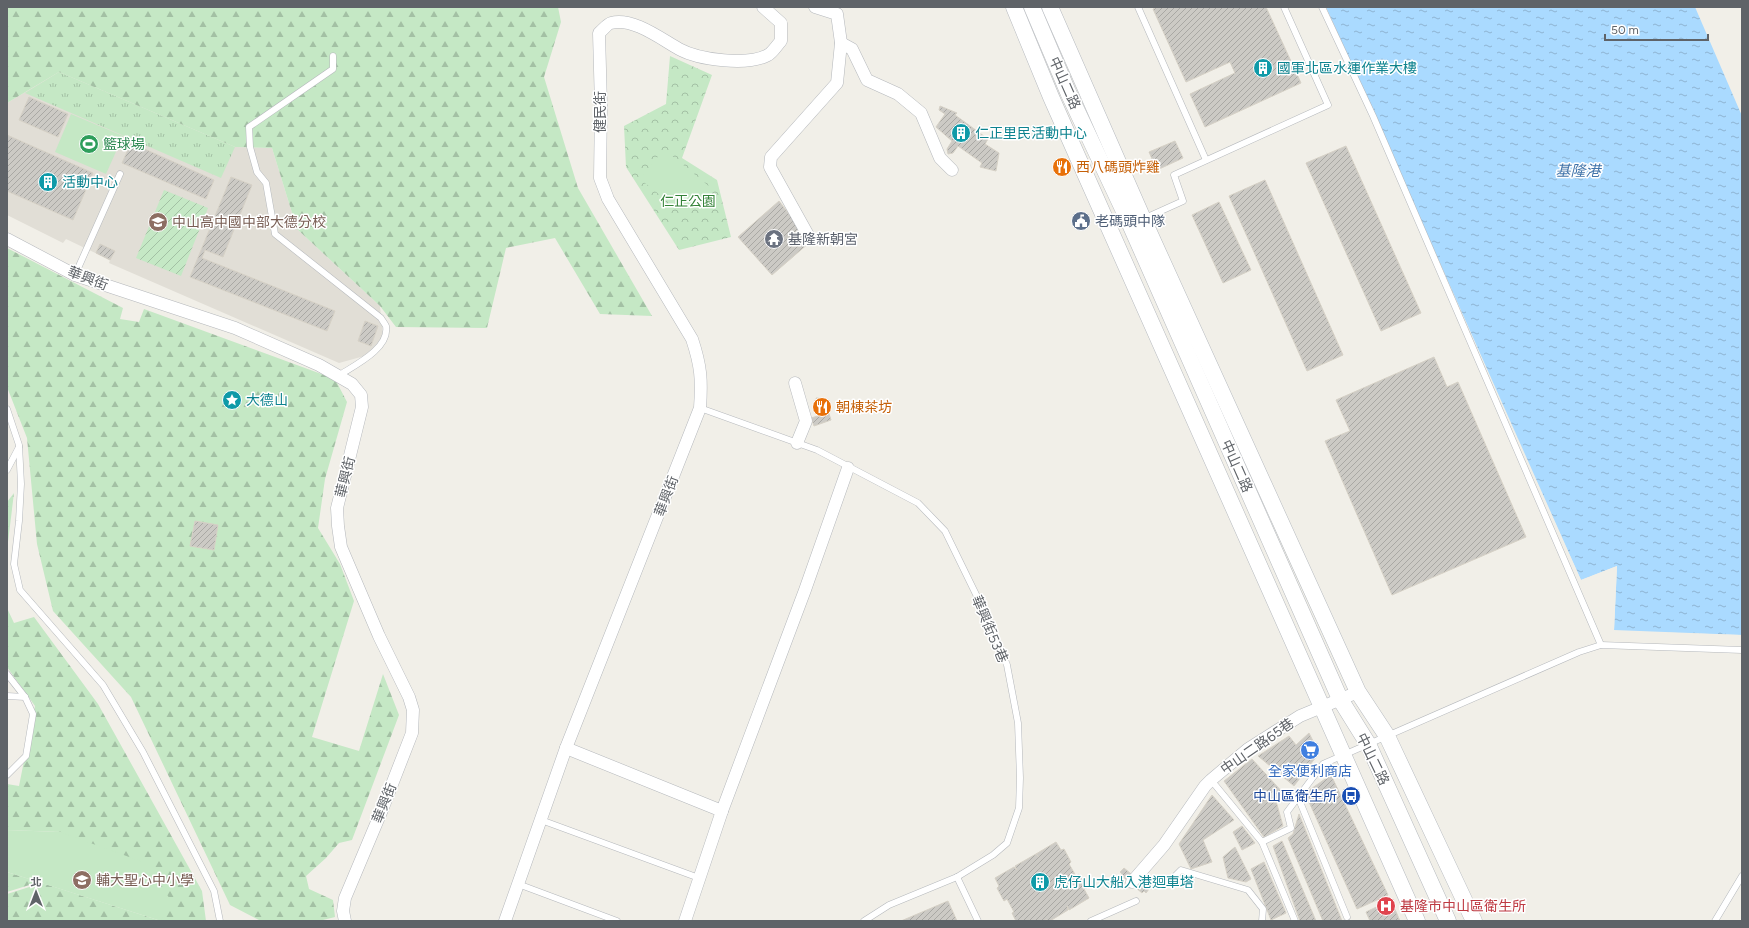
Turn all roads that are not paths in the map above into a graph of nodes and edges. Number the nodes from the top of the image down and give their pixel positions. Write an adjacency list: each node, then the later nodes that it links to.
1 (763, 7): 20 (street, 健民街)
2 (815, 7): 9 (street)
3 (1014, 7): 14 (street, 中山二路)
4 (1032, 7): 14 (street, 中山二路)
5 (1050, 7): 14 (street)
6 (1138, 7): 11 (lane)
7 (1284, 7): 11 (lane)
8 (1322, 7): 26 (lane)
9 (841, 43): 12 (street); 15 (street)
10 (333, 56): 18 (lane)
11 (1206, 160): 14 (lane)
12 (952, 170)
13 (120, 174): 17 (lane)
14 (1125, 226): 29 (street, 中山二路); 32 (street, 中山二路); 33 (street, 中山二路)
15 (809, 237)
16 (7, 239): 17 (street, 華興街)
17 (75, 275): 18 (street, 華興街)
18 (338, 376): 53 (street, 華興街)
19 (796, 383): 22 (street)
20 (700, 408): 22 (lane, 華興街53巷); 36 (street, 華興街)
21 (7, 409): 23 (lane)
22 (797, 443): 24 (lane, 華興街53巷)
23 (19, 445): 25 (lane); 52 (lane)
24 (848, 468): 41 (street); 45 (lane, 華興街53巷)
25 (7, 470)
26 (1601, 645): 27 (lane); 34 (lane)
27 (1742, 650)
28 (7, 674): 31 (lane)
29 (1358, 692): 32 (street, 中山二路65巷); 34 (street, 中山二路)
30 (7, 696): 31 (lane)
31 (24, 697): 38 (lane)
32 (1340, 699): 33 (street, 中山二路65巷); 35 (street, 中山二路)
33 (1322, 705): 37 (street, 中山二路); 39 (street, 中山二路65巷)
34 (1387, 736): 35 (lane); 64 (street, 中山二路)
35 (1368, 744): 37 (lane); 63 (street, 中山二路)
36 (566, 748): 41 (street); 42 (street, 華興街)
37 (1344, 754): 40 (lane); 62 (street, 中山二路)
38 (7, 775)
39 (1211, 780): 43 (lane); 47 (street, 中山二路65巷)
40 (1298, 797): 43 (lane); 51 (lane)
41 (722, 810): 46 (street)
42 (541, 820): 46 (lane); 49 (street, 華興街)
43 (1262, 842): 61 (lane)
44 (1742, 876): 65 (lane)
45 (958, 877): 57 (lane, 華興街53巷); 58 (lane)
46 (699, 878): 56 (street)
47 (1132, 882)
48 (1168, 883): 60 (lane)
49 (518, 884): 54 (street, 華興街); 55 (lane)
50 (1136, 901): 59 (lane)
51 (1347, 917)
52 (220, 921)
53 (345, 921)
54 (505, 921)
55 (617, 921)
56 (685, 921)
57 (864, 921)
58 (978, 921)
59 (1092, 921)
60 (1262, 921)
61 (1295, 921)
62 (1418, 921)
63 (1448, 921)
64 (1474, 921)
65 (1715, 921)

